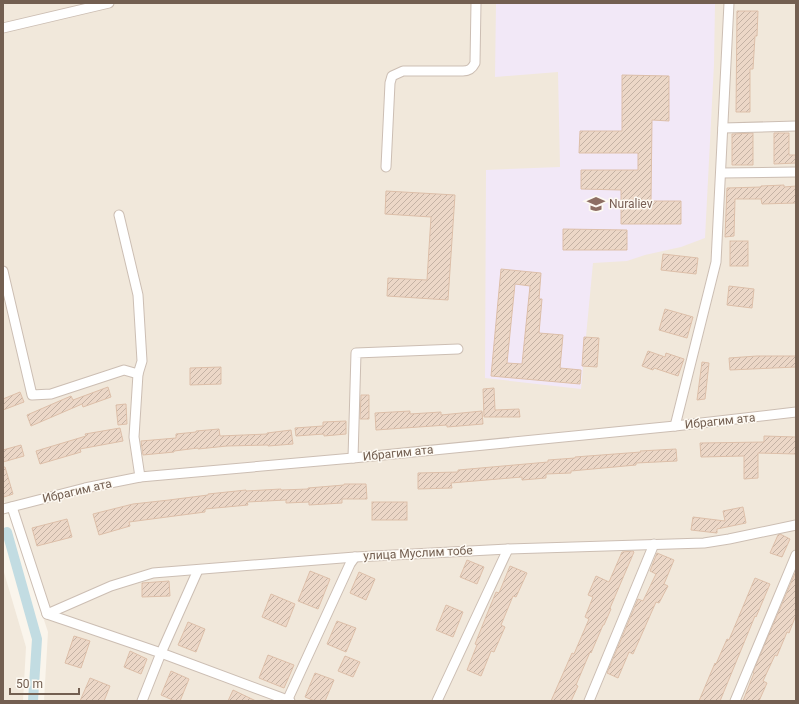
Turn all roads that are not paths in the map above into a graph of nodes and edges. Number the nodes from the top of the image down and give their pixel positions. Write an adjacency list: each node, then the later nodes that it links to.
1 (109, 3): 4 (street)
2 (476, 3): 7 (street)
3 (729, 3): 6 (street)
4 (3, 28)
5 (796, 126): 6 (street)
6 (723, 128): 9 (street)
7 (386, 167)
8 (796, 172): 9 (street)
9 (721, 173): 15 (street)
10 (119, 215): 13 (street)
11 (3, 271): 13 (street)
12 (458, 349): 16 (street)
13 (138, 374): 17 (street)
14 (796, 412): 15 (street, Ибрагим ата)
15 (675, 426): 16 (street, Ибрагим ата)
16 (353, 458): 17 (street, Ибрагим ата)
17 (140, 476): 18 (street, Ибрагим ата)
18 (12, 507): 19 (street, Ибрагим ата); 26 (street)
19 (3, 509)
20 (796, 525): 21 (street, улица Муслим тобе)
21 (654, 544): 22 (street, улица Муслим тобе); 31 (street)
22 (508, 549): 24 (street, улица Муслим тобе); 30 (street)
23 (796, 556): 32 (street)
24 (356, 557): 25 (street, улица Муслим тобе); 29 (street)
25 (198, 570): 26 (street, улица Муслим тобе); 27 (street)
26 (47, 614): 27 (street)
27 (161, 653): 28 (street); 29 (street)
28 (142, 701)
29 (288, 701)
30 (437, 701)
31 (589, 701)
32 (735, 701)

